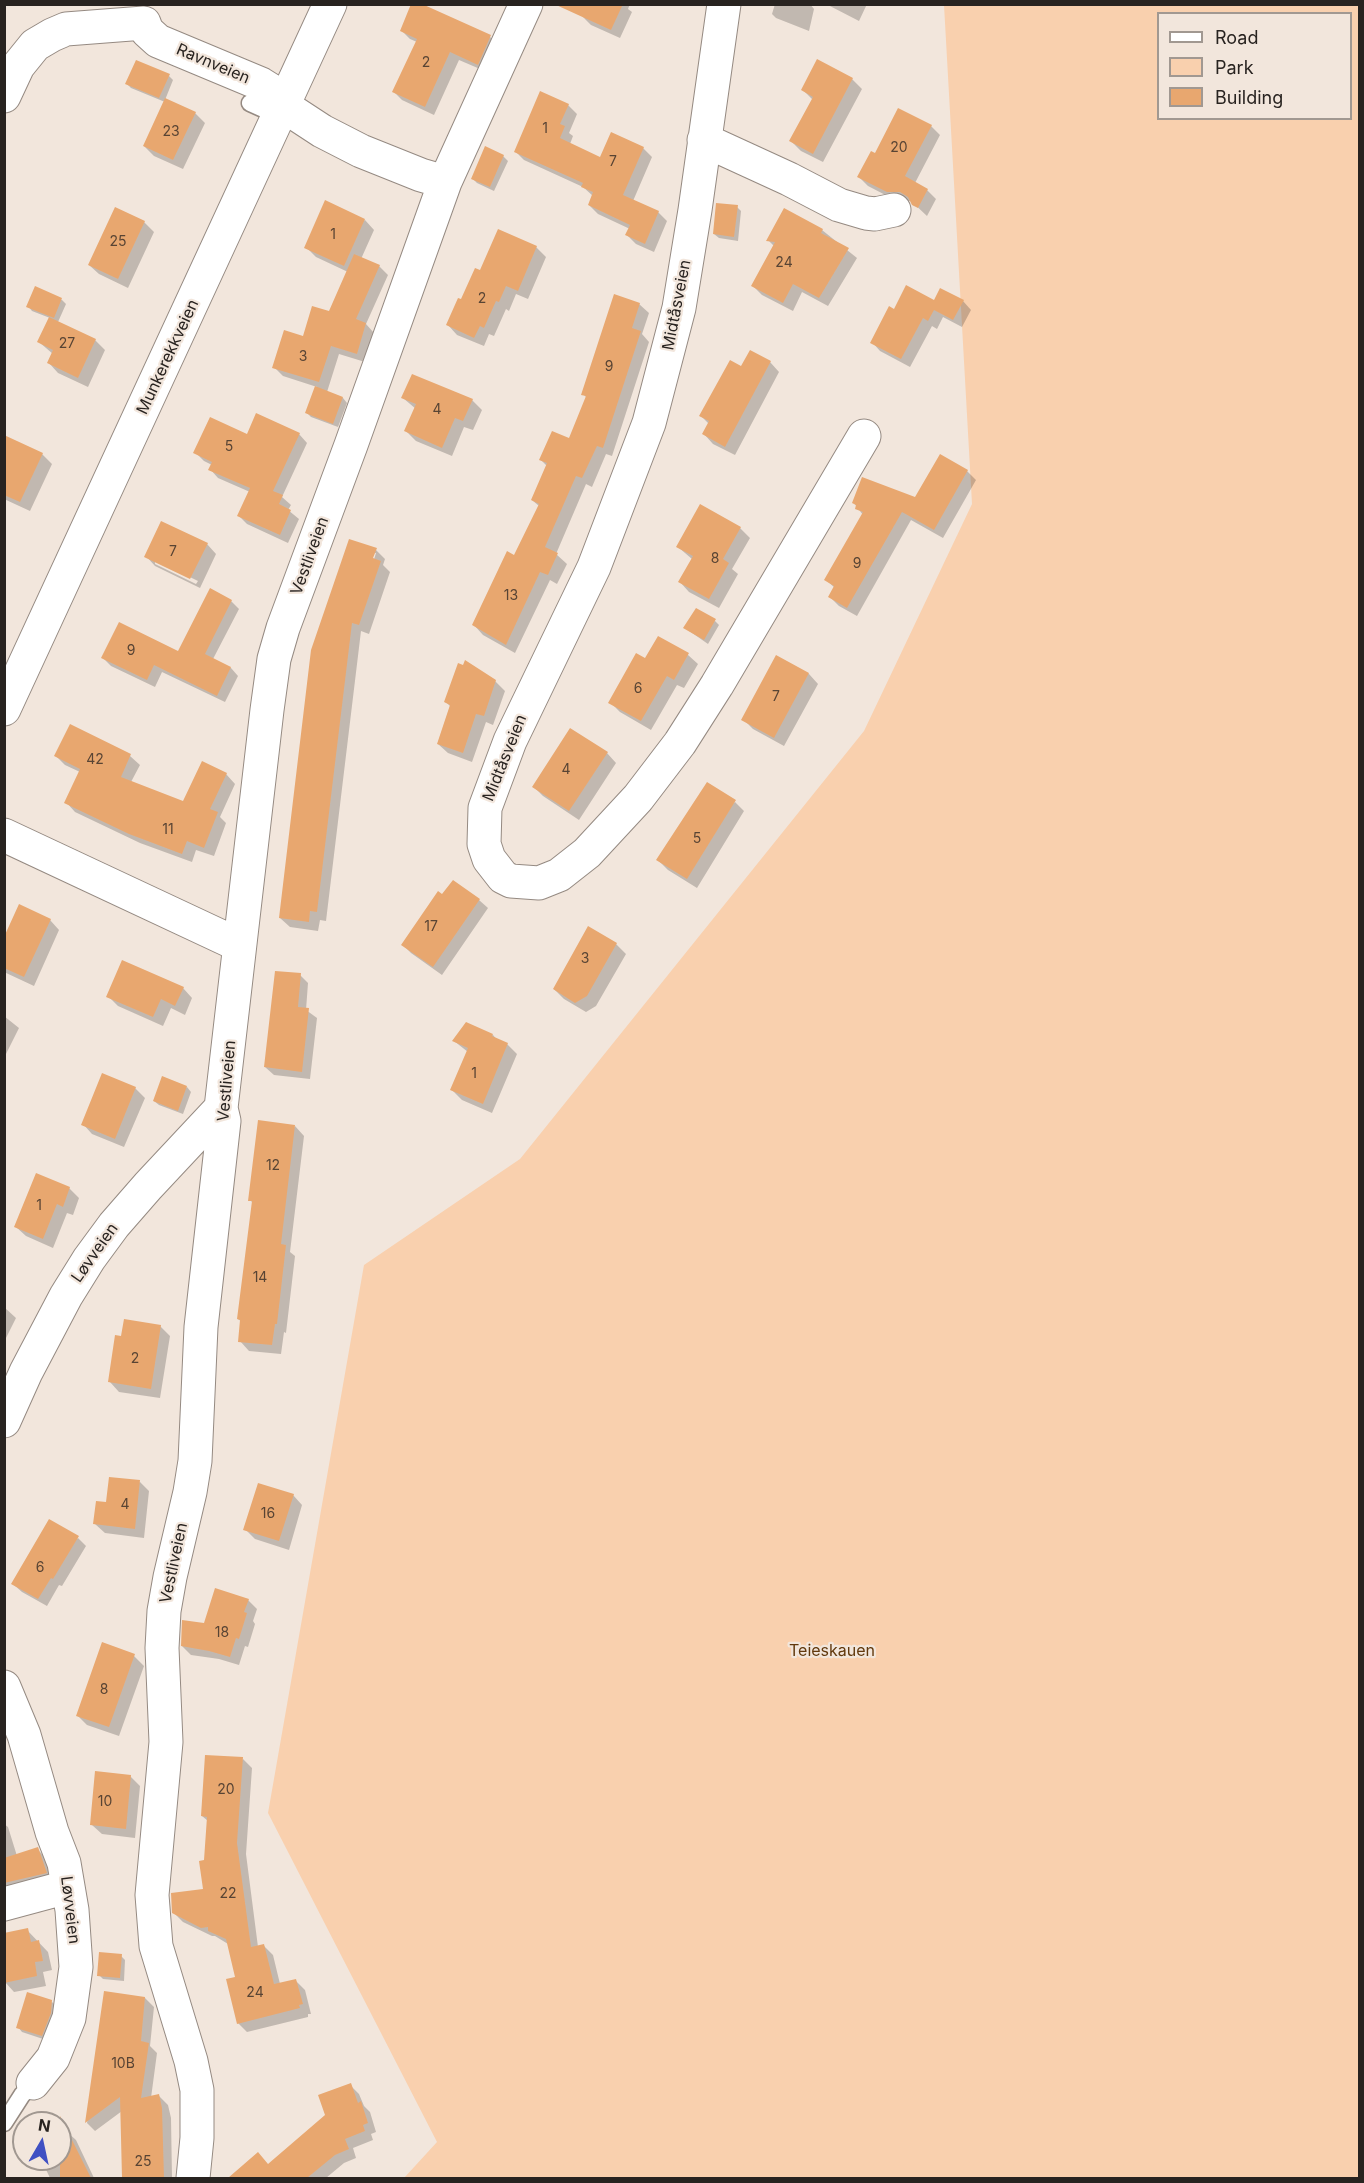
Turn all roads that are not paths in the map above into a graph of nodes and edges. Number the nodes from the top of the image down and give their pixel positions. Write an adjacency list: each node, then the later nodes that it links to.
1 (330, 4): 7 (street, Munkerekkveien)
2 (526, 4): 9 (street)
3 (724, 4): 8 (street, Midtåsveien)
4 (142, 14): 5 (street, Ravnveien); 7 (street, Ravnveien)
5 (4, 96)
6 (250, 103): 7 (lane)
7 (283, 109): 9 (street); 12 (street, Munkerekkveien)
8 (704, 140): 10 (street); 11 (street, Midtåsveien)
9 (445, 182): 14 (street, Vestliveien)
10 (894, 210)
11 (864, 436)
12 (4, 709)
13 (4, 835): 14 (street)
14 (239, 945): 15 (street, Vestliveien)
15 (221, 1108): 16 (street, Løvveien); 22 (street, Vestliveien)
16 (4, 1421)
17 (4, 1687): 20 (street, Løvveien)
18 (56, 1890): 19 (street)
19 (4, 1904)
20 (33, 2083): 21 (lane, Løvveien)
21 (4, 2123)
22 (193, 2178)

